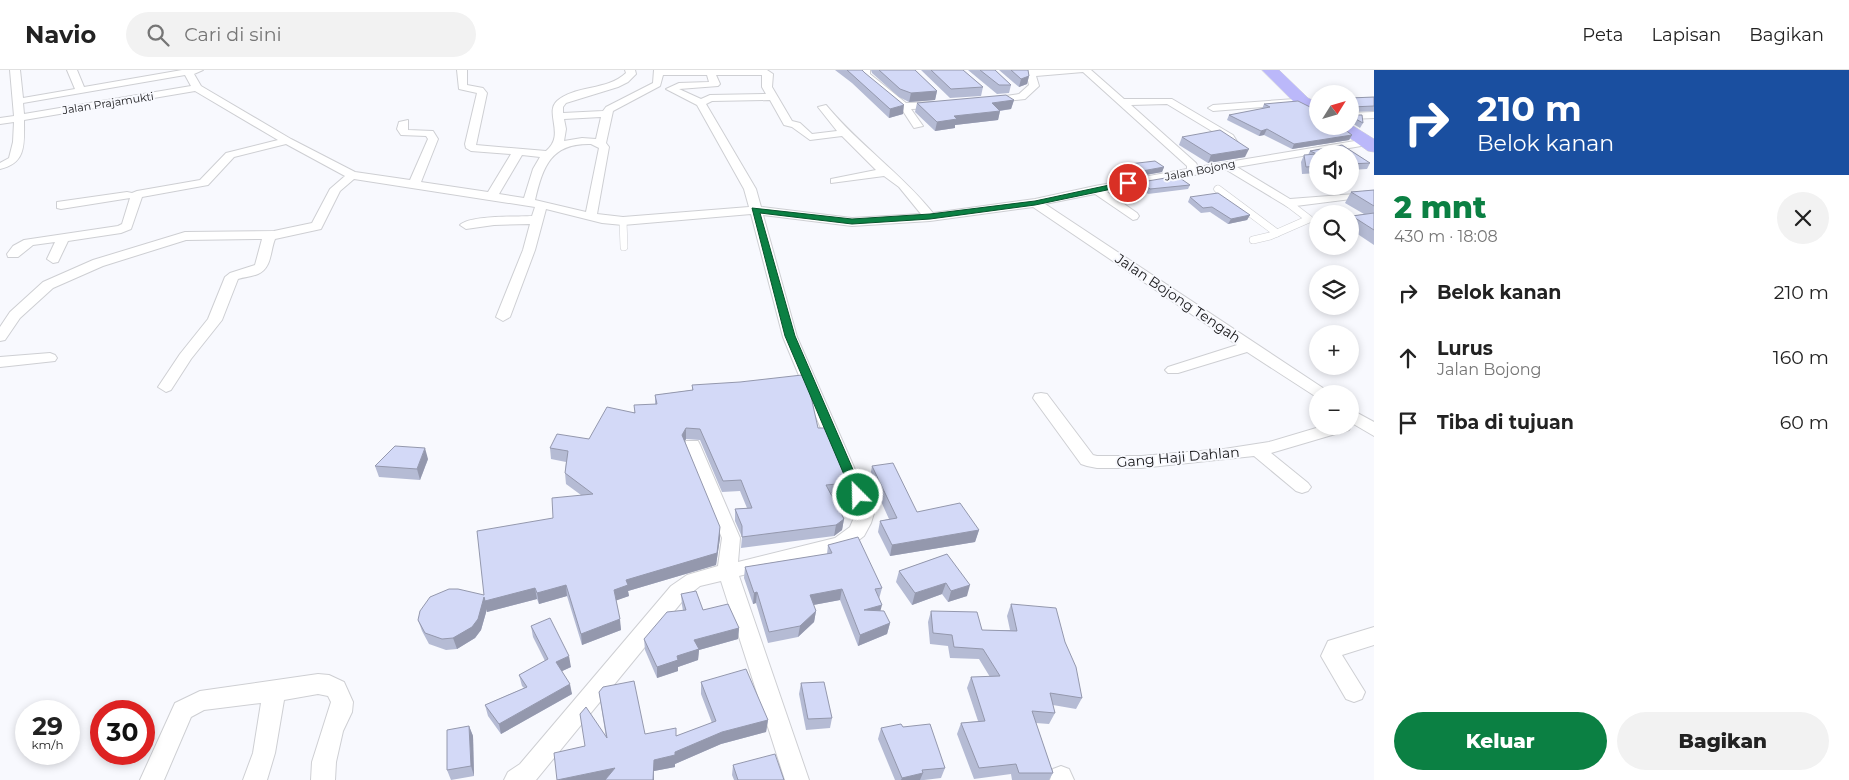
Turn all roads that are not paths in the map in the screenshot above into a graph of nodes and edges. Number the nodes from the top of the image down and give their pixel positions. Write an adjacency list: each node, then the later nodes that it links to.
1 (15, 70): 24 (street)
2 (72, 70): 19 (street)
3 (126, 70): 15 (street)
4 (462, 70): 47 (street)
5 (630, 70): 35 (street)
6 (865, 70): 30 (street)
7 (1018, 70): 14 (street)
8 (1081, 70): 14 (street)
9 (1086, 70): 27 (street)
10 (1270, 70): 25 (highway)
11 (192, 71): 15 (street); 17 (street)
12 (659, 71): 13 (street); 33 (street)
13 (710, 72): 20 (street); 28 (street)
14 (1031, 74): 22 (street)
15 (132, 83): 19 (street)
16 (1009, 85): 22 (street)
17 (197, 88): 37 (street, Jalan Prajamukti); 43 (street)
18 (983, 90): 23 (street)
19 (81, 91): 24 (street)
20 (773, 97): 28 (street); 41 (street)
21 (940, 97): 30 (street)
22 (1022, 97): 23 (street)
23 (996, 100): 26 (street)
24 (20, 101): 37 (street)
25 (1302, 101): 29 (highway); 32 (street)
26 (980, 102)
27 (1123, 102): 48 (street); 52 (street)
28 (701, 103): 67 (street)
29 (1309, 105)
30 (904, 106): 40 (street)
31 (823, 107): 41 (street)
32 (1213, 108)
33 (607, 114): 35 (street); 44 (street)
34 (1374, 115): 36 (street)
35 (560, 116): 46 (street)
36 (1359, 116)
37 (19, 117): 38 (street, Jalan Prajamukti); 50 (street)
38 (0, 121)
39 (404, 122): 57 (street)
40 (918, 126)
41 (844, 134): 53 (street)
42 (1355, 135): 45 (highway)
43 (287, 141): 54 (street); 60 (street)
44 (601, 144): 46 (street); 68 (street)
45 (1370, 145): 48 (street, Jalan Bojong)
46 (552, 151): 47 (street); 49 (street)
47 (515, 157): 49 (street); 61 (street)
48 (1258, 159): 51 (street, Jalan Bojong)
49 (540, 163): 63 (street)
50 (5, 164)
51 (1226, 165): 52 (street, Jalan Bojong); 65 (street)
52 (1193, 171): 58 (street, Jalan Bojong)
53 (886, 173): 56 (street); 70 (street)
54 (352, 176): 57 (street, Jalan Bojong); 75 (street)
55 (131, 181): 60 (street)
56 (835, 181)
57 (414, 185): 61 (street, Jalan Bojong)
58 (1095, 189): 64 (street, Jalan Bojong); 69 (street)
59 (1217, 189): 74 (lane)
60 (132, 195): 66 (street); 76 (street)
61 (492, 196): 63 (street, Jalan Bojong)
62 (1351, 196): 65 (street)
63 (535, 203): 68 (street, Jalan Bojong); 71 (street)
64 (1035, 203): 70 (street, Jalan Bojong); 83 (street, Jalan Bojong Tengah)
65 (1288, 203): 74 (lane)
66 (61, 204)
67 (755, 210): 70 (street, Jalan Bojong); 72 (street, Jalan Bojong); 94 (street)
68 (591, 216): 72 (street, Jalan Bojong)
69 (1133, 216)
70 (930, 217)
71 (537, 220): 73 (street); 81 (street)
72 (623, 221): 78 (lane)
73 (466, 225)
74 (1276, 233): 77 (lane)
75 (274, 234): 82 (street); 88 (street)
76 (63, 238): 79 (street); 80 (street)
77 (1253, 240)
78 (624, 247)
79 (13, 254)
80 (53, 259)
81 (503, 317)
82 (0, 338)
83 (1250, 346): 86 (street); 87 (street, Jalan Bojong Tengah)
84 (50, 358): 85 (street)
85 (0, 362)
86 (1173, 370)
87 (1309, 386)
88 (166, 387)
89 (1041, 398): 92 (street, Gang Haji Dahlan)
90 (1311, 435): 92 (street, Gang Haji Dahlan)
91 (692, 445): 94 (street)
92 (1257, 450): 93 (street)
93 (1302, 487)
94 (728, 572): 101 (street); 102 (street)
95 (1374, 636): 97 (street)
96 (274, 692): 98 (street); 99 (street); 100 (street)
97 (1354, 692)
98 (152, 780)
99 (255, 780)
100 (323, 780)
101 (516, 780)
102 (797, 780)

